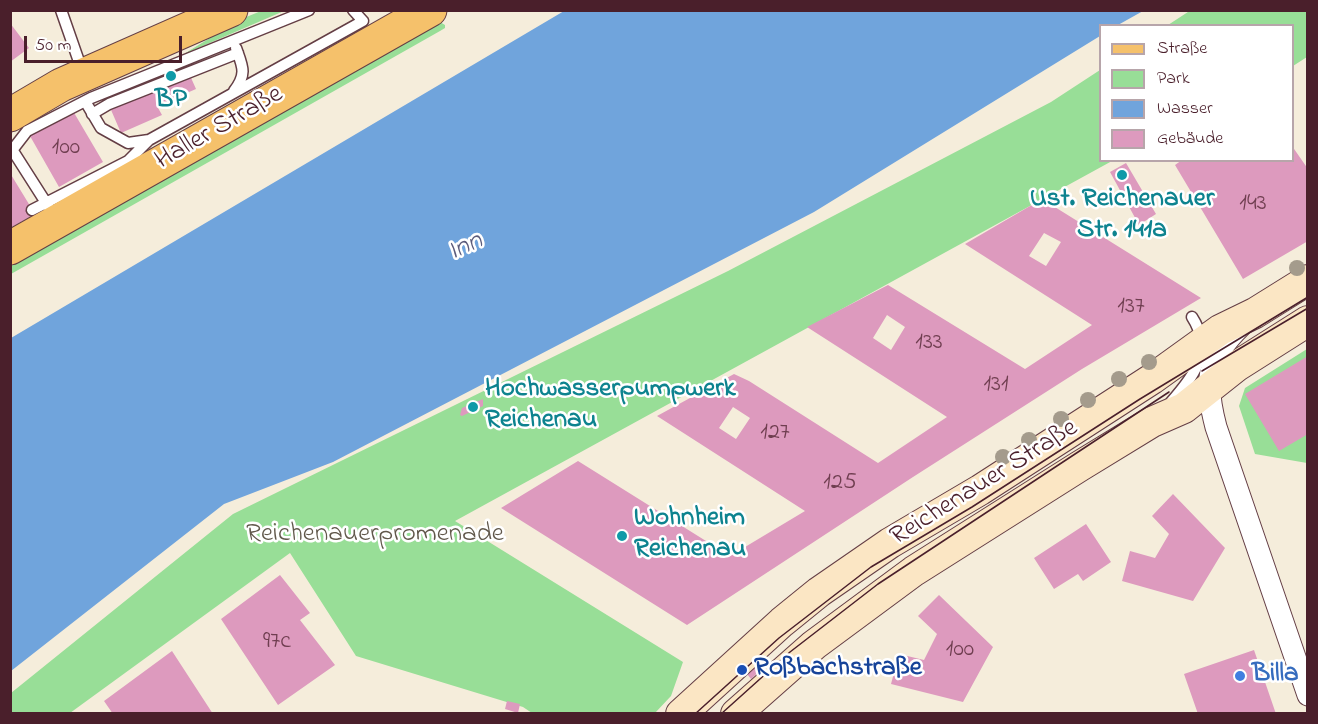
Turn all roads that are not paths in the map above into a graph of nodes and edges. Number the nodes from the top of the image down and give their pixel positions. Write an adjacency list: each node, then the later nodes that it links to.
1 (61, 10): 7 (lane)
2 (309, 10): 4 (lane)
3 (430, 10): 5 (main road, Haller Straße)
4 (225, 19): 6 (lane); 7 (main road)
5 (370, 21): 8 (lane); 13 (main road, Haller Straße)
6 (238, 53): 8 (lane); 10 (lane)
7 (84, 88): 9 (main road); 10 (lane); 12 (lane)
8 (232, 94): 11 (lane)
9 (10, 114)
10 (93, 114): 11 (lane)
11 (149, 140): 13 (lane)
12 (12, 152): 13 (lane)
13 (45, 211): 14 (main road, Haller Straße)
14 (10, 248)
15 (1308, 280): 16 (street, Reichenauer Straße)
16 (1255, 313): 18 (street, Reichenauer Straße); 19 (street)
17 (1308, 321): 19 (street, Reichenauer Straße)
18 (1197, 331): 21 (lane); 24 (street, Reichenauer Straße)
19 (1208, 388): 20 (street, Reichenauer Straße); 22 (street)
20 (1184, 408): 21 (street, Reichenauer Straße); 22 (street)
21 (1152, 422): 25 (street, Reichenauer Straße)
22 (1214, 422): 23 (street)
23 (1308, 695)
24 (686, 711)
25 (736, 714)

